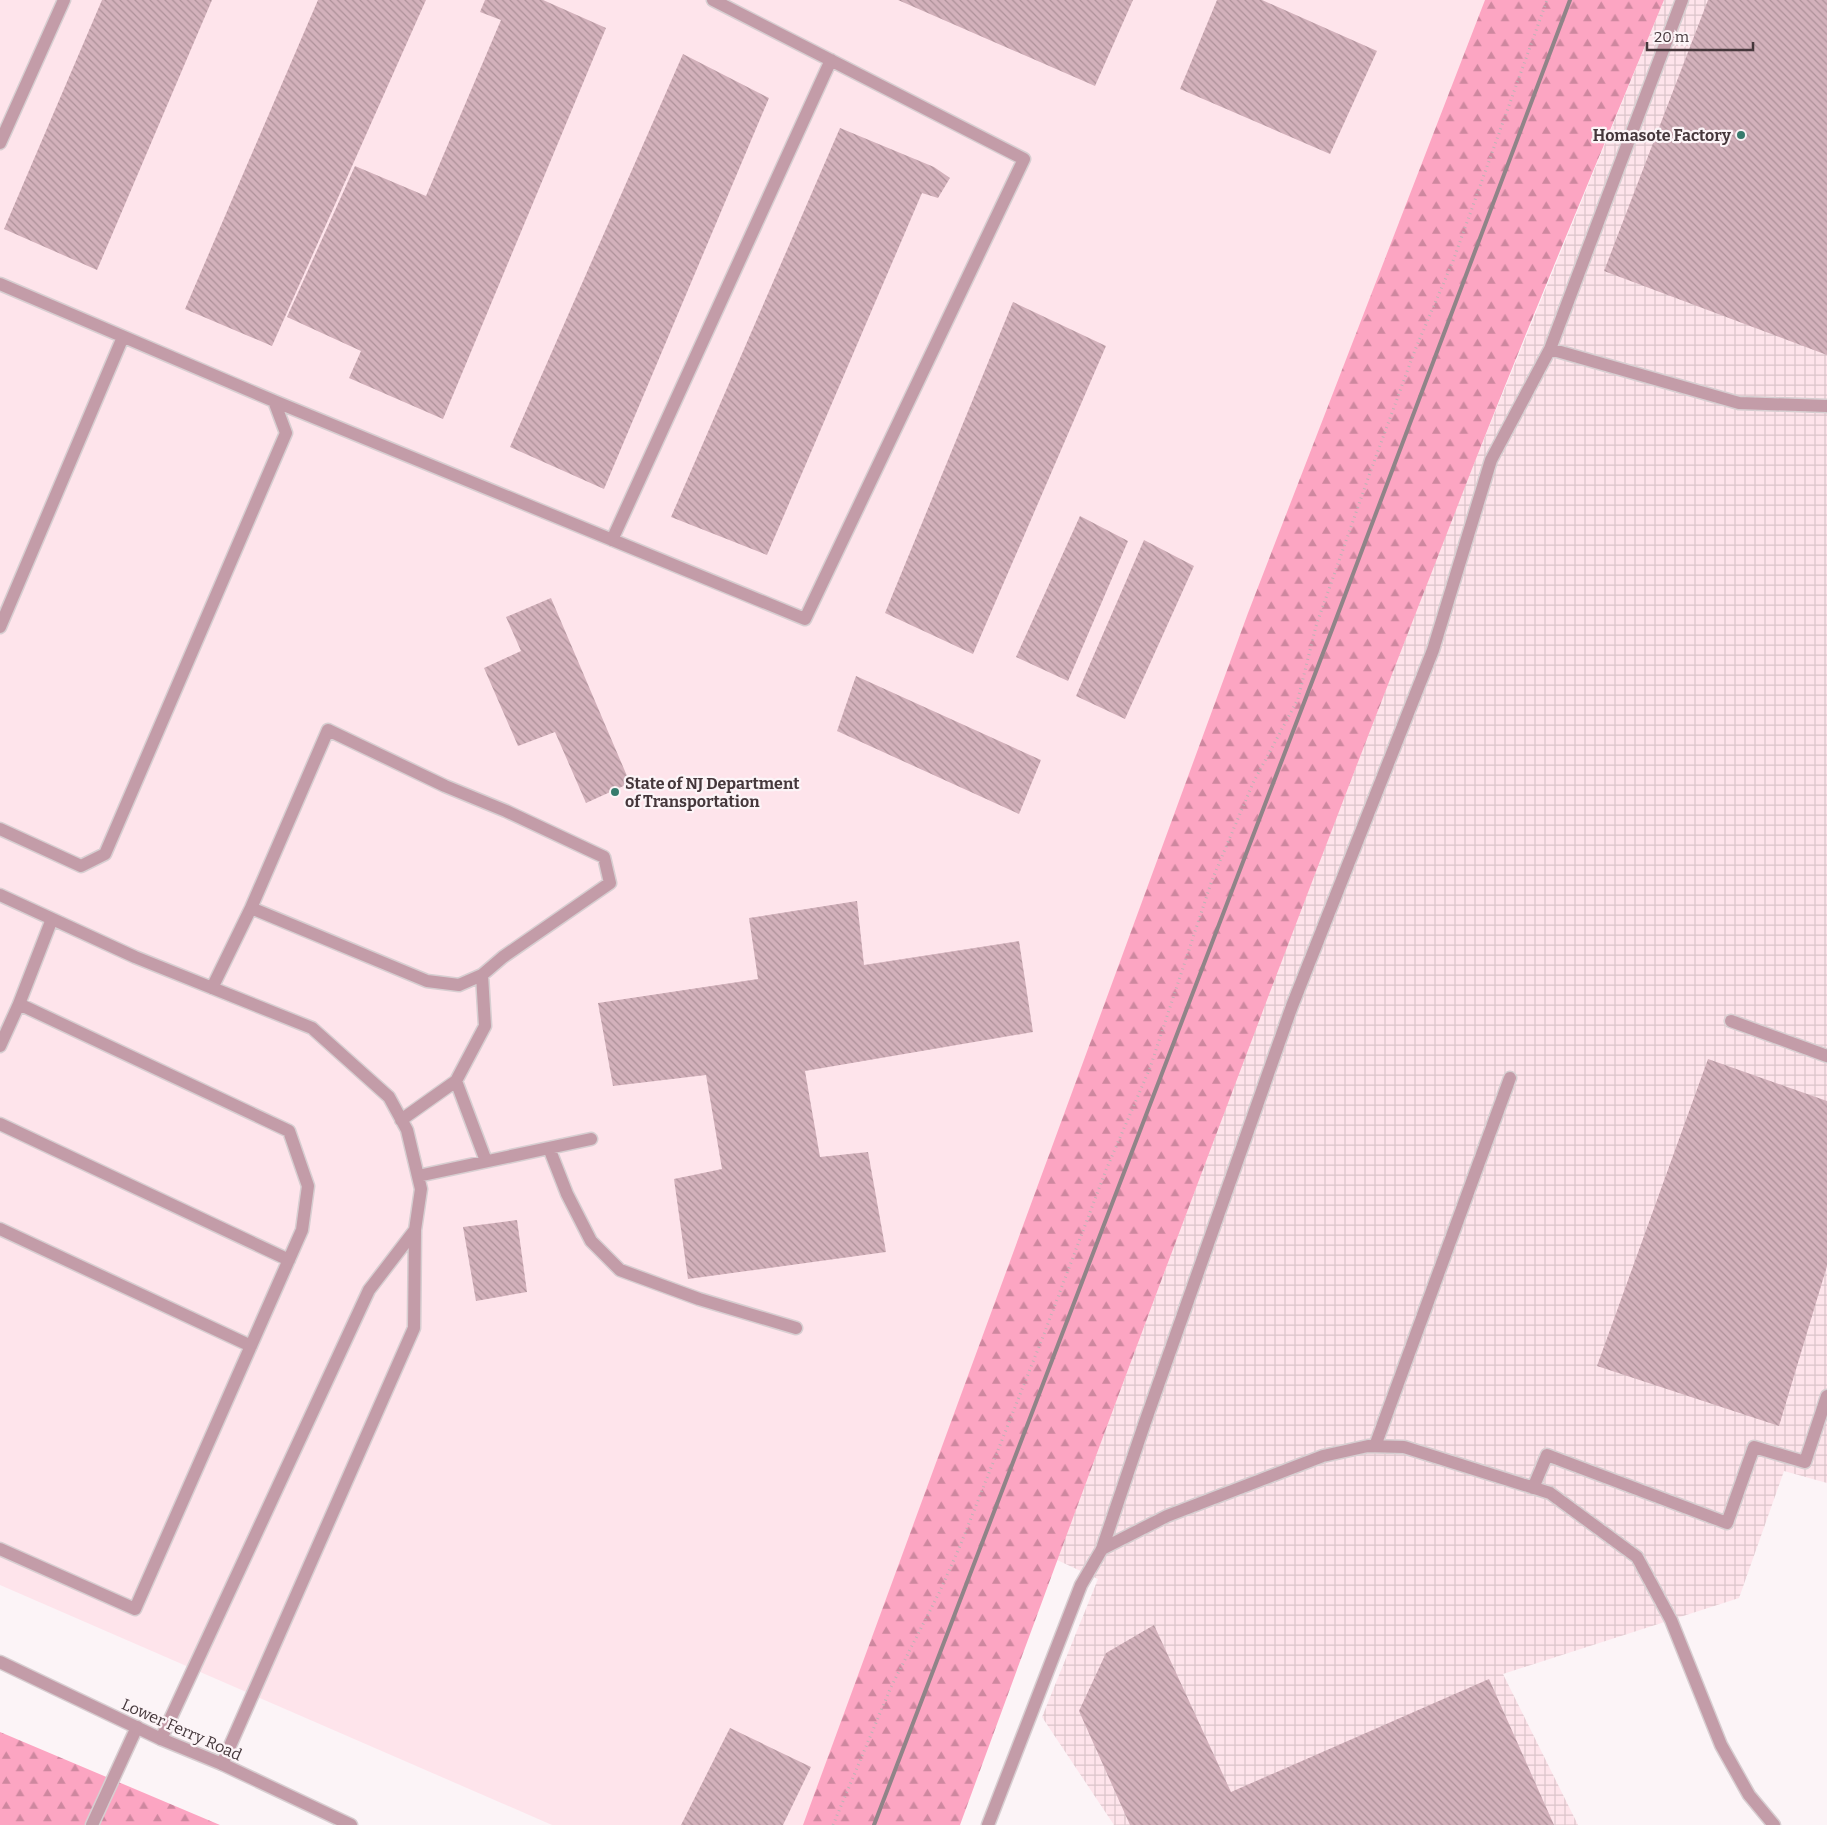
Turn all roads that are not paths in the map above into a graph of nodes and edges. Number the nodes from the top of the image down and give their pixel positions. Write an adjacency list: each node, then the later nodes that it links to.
1 (64, 0): 5 (street)
2 (712, 0): 4 (street)
3 (1682, 0): 8 (street)
4 (831, 60): 11 (street); 11 (street)
5 (0, 143)
6 (0, 284): 7 (street)
7 (123, 337): 9 (street); 12 (street)
8 (1550, 349): 10 (street); 40 (street)
9 (274, 401): 11 (street); 13 (street)
10 (1827, 406)
11 (612, 540)
12 (0, 627)
13 (0, 829)
14 (0, 895): 16 (street)
15 (251, 908): 17 (street); 17 (street); 18 (street)
16 (52, 919): 18 (street); 19 (street)
17 (482, 975): 24 (street)
18 (212, 988): 25 (street)
19 (19, 1004): 21 (street); 33 (street)
20 (1731, 1021): 22 (street)
21 (0, 1046)
22 (1827, 1056)
23 (1510, 1078): 37 (street)
24 (456, 1081): 25 (street); 29 (street)
25 (401, 1120): 30 (street)
26 (0, 1124): 33 (street)
27 (591, 1139): 28 (street)
28 (549, 1148): 29 (street); 34 (street)
29 (486, 1161): 30 (street)
30 (418, 1176): 32 (street)
31 (0, 1229): 35 (street)
32 (415, 1230): 43 (street); 44 (street)
33 (289, 1260): 35 (street)
34 (796, 1328)
35 (251, 1346): 39 (street)
36 (1827, 1396): 38 (street)
37 (1375, 1446): 38 (street); 40 (street)
38 (1533, 1488): 48 (street)
39 (0, 1549)
40 (1102, 1550): 47 (street)
41 (0, 1662): 42 (street, Lower Ferry Road)
42 (137, 1727): 43 (street, Lower Ferry Road); 45 (street)
43 (161, 1739): 44 (street, Lower Ferry Road)
44 (222, 1764): 46 (street, Lower Ferry Road)
45 (92, 1825)
46 (351, 1825)
47 (988, 1825)
48 (1774, 1825)

